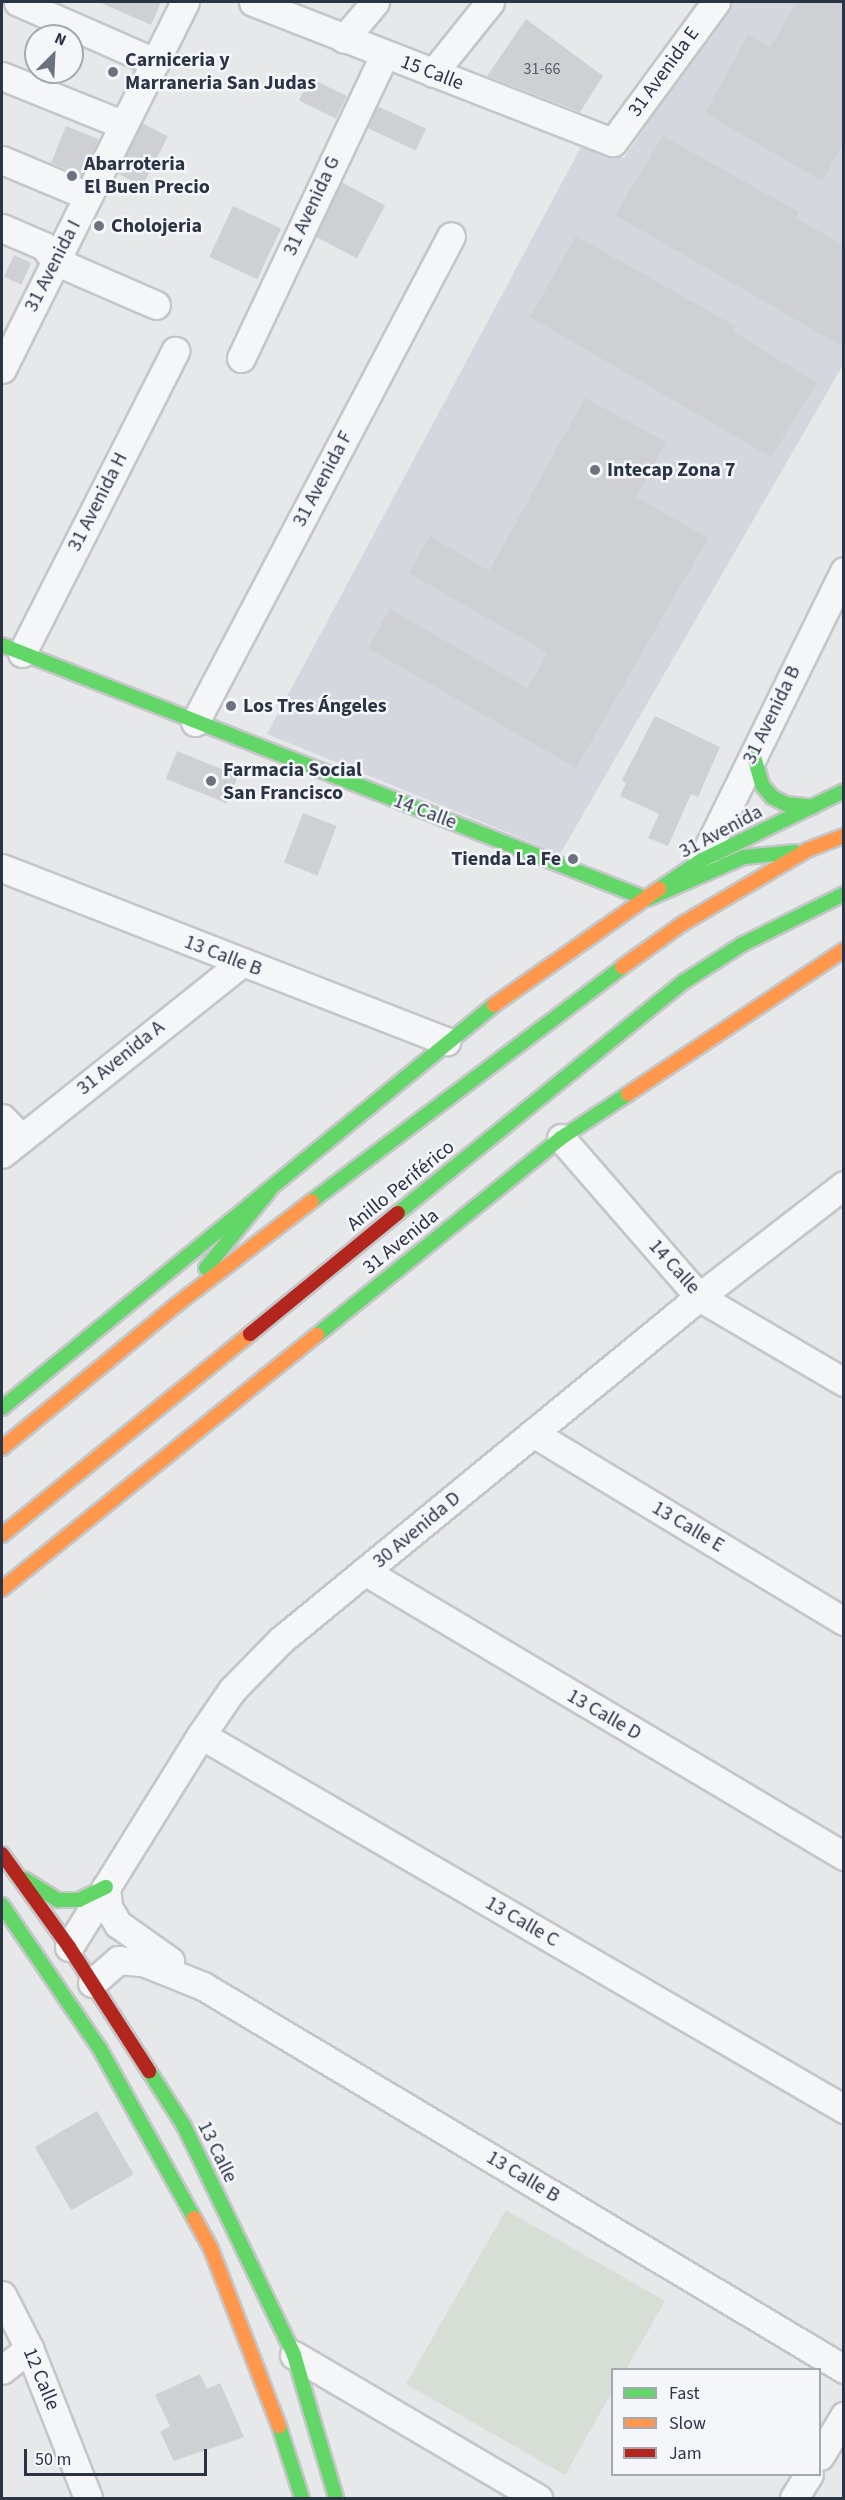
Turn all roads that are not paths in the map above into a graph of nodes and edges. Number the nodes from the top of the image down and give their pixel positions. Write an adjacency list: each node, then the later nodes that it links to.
1 (18, 2): 9 (street)
2 (185, 2): 9 (street, 31 Avenida I)
3 (253, 2): 7 (street, 15 Calle)
4 (375, 2): 7 (street)
5 (490, 2): 10 (street)
6 (716, 2): 13 (street, 31 Avenida E)
7 (344, 39): 8 (street, 15 Calle)
8 (384, 55): 10 (street, 15 Calle); 21 (street, 31 Avenida G)
9 (155, 62): 12 (street, 31 Avenida I)
10 (434, 73): 13 (street, 15 Calle)
11 (2, 76): 12 (street)
12 (124, 125): 15 (street, 31 Avenida I)
13 (613, 142)
14 (2, 160): 15 (street)
15 (88, 196): 18 (street, 31 Avenida I)
16 (2, 228): 18 (street)
17 (451, 236): 25 (street, 31 Avenida F)
18 (55, 261): 19 (street); 22 (street, 31 Avenida I)
19 (156, 304)
20 (175, 351): 24 (street, 31 Avenida H)
21 (241, 358)
22 (2, 369)
23 (843, 571): 26 (street, 31 Avenida B)
24 (12, 649): 25 (main road, 14 Calle)
25 (195, 722): 34 (main road, 14 Calle)
26 (753, 753): 28 (main road); 31 (street, 31 Avenida B)
27 (843, 791): 28 (main road, 31 Avenida)
28 (813, 807): 31 (main road, 31 Avenida)
29 (843, 836): 30 (main road, Anillo Periférico)
30 (807, 850): 34 (main road); 44 (main road, Anillo Periférico)
31 (702, 860): 34 (main road, 31 Avenida)
32 (2, 868): 36 (street, 13 Calle B)
33 (843, 894): 49 (main road, Anillo Periférico)
34 (647, 899): 37 (main road, 31 Avenida)
35 (843, 950): 39 (main road, 31 Avenida)
36 (241, 963): 37 (street, 13 Calle B); 40 (street, 31 Avenida A)
37 (446, 1041): 42 (main road, 31 Avenida)
38 (2, 1118): 40 (street)
39 (561, 1138): 43 (street, 14 Calle); 51 (main road, 31 Avenida)
40 (11, 1146)
41 (843, 1185): 43 (street, 30 Avenida D)
42 (269, 1191): 44 (main road); 46 (main road, 31 Avenida)
43 (699, 1297): 45 (street, 14 Calle); 47 (street, 30 Avenida D)
44 (176, 1305): 48 (main road, Anillo Periférico)
45 (843, 1382)
46 (2, 1408)
47 (533, 1433): 50 (street, 30 Avenida D); 52 (street, 13 Calle E)
48 (2, 1448)
49 (2, 1535)
50 (366, 1572): 53 (street, 30 Avenida D); 55 (street, 13 Calle D)
51 (2, 1589)
52 (843, 1621)
53 (201, 1735): 57 (street, 30 Avenida D); 62 (street, 13 Calle C)
54 (2, 1854): 56 (main road, 13 Calle)
55 (843, 1856)
56 (17, 1875): 57 (main road); 59 (main road, 13 Calle)
57 (106, 1887): 59 (street, 30 Avenida D); 61 (street, 13 Calle B)
58 (2, 1905): 72 (main road)
59 (69, 1947): 60 (main road, 13 Calle)
60 (92, 1983): 61 (street, 13 Calle B); 65 (main road, 13 Calle)
61 (203, 1986): 66 (street, 13 Calle B)
62 (843, 2109)
63 (2, 2295): 64 (street, 12 Calle)
64 (28, 2348): 67 (street); 71 (street, 12 Calle)
65 (294, 2355): 73 (main road, 13 Calle); 74 (street)
66 (843, 2369)
67 (2, 2370)
68 (843, 2416): 69 (street)
69 (821, 2453)
70 (807, 2476): 75 (street)
71 (88, 2499)
72 (302, 2499)
73 (336, 2499)
74 (538, 2499)
75 (794, 2499)

